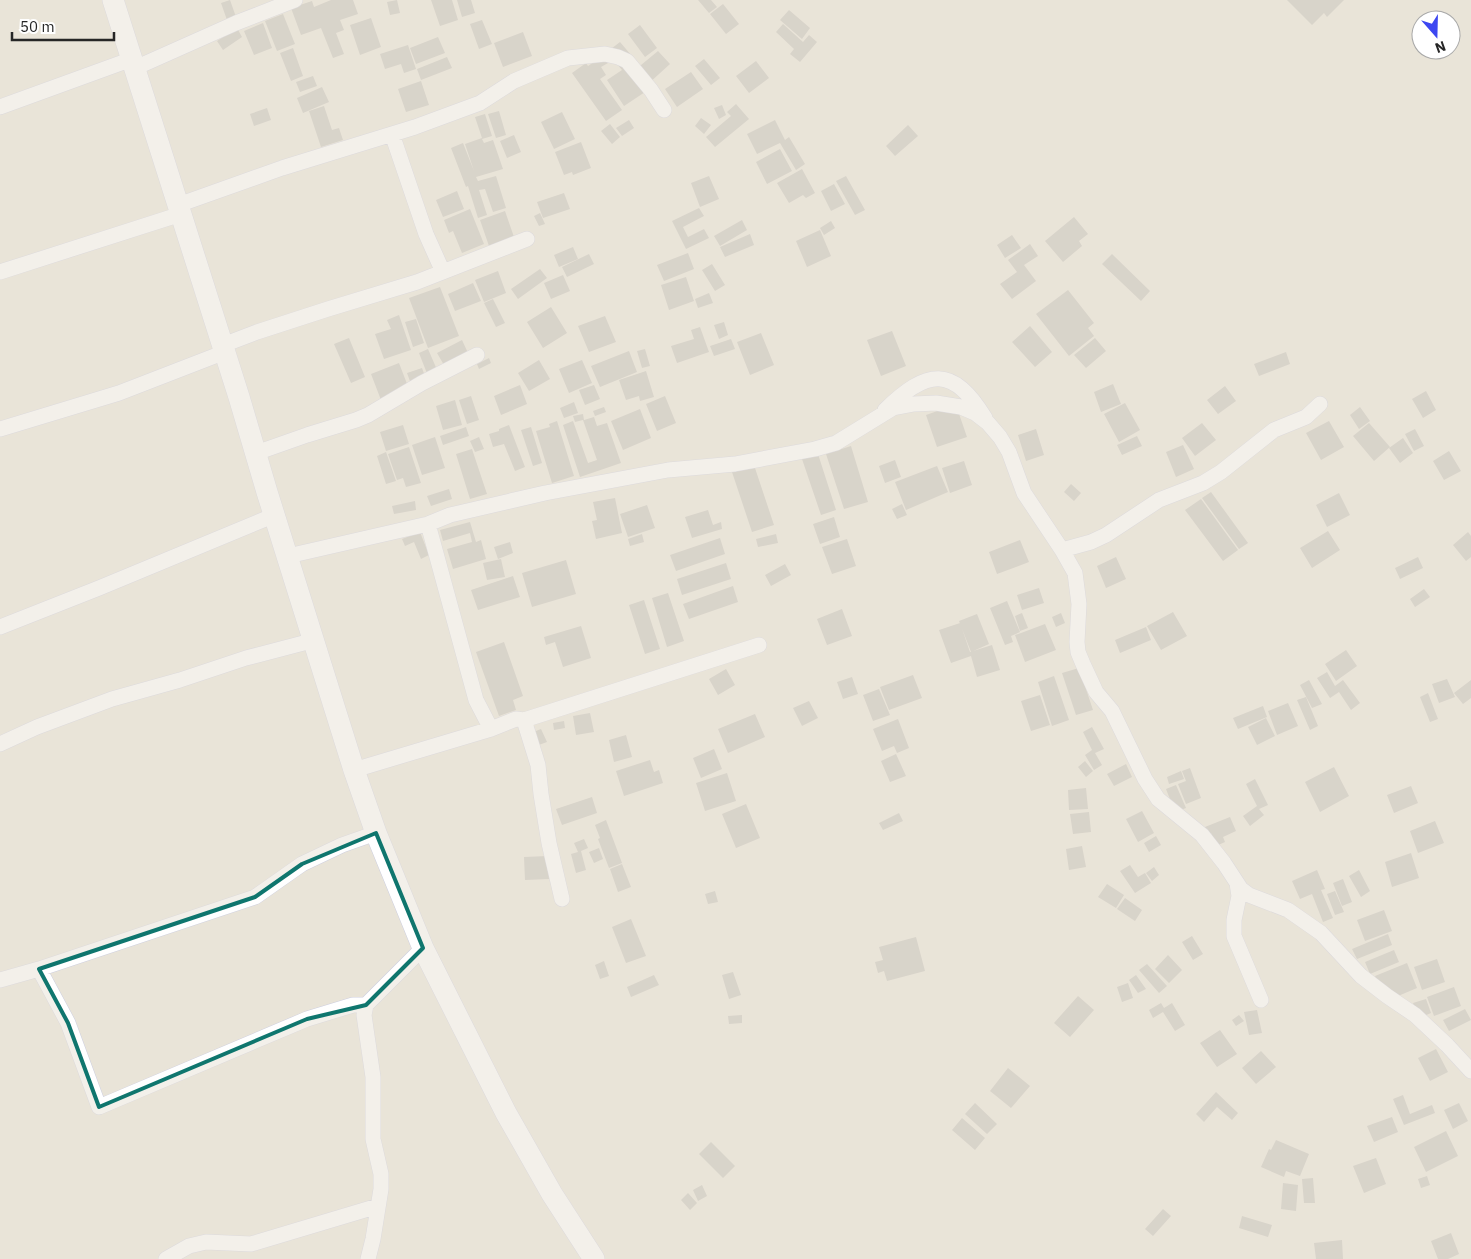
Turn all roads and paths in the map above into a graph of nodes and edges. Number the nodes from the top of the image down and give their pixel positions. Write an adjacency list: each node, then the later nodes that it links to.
1 (113, 0): 3 (street)
2 (295, 0): 3 (street)
3 (134, 63): 4 (street); 7 (street)
4 (0, 107)
5 (664, 110): 6 (street)
6 (392, 134): 7 (street); 10 (street)
7 (179, 209): 9 (street); 11 (street)
8 (527, 239): 10 (street)
9 (0, 272)
10 (443, 272): 11 (street)
11 (224, 349): 16 (street); 17 (street)
12 (477, 355): 17 (street)
13 (1320, 404): 20 (street)
14 (881, 414): 15 (street); 15 (street); 19 (street)
15 (988, 423): 21 (street)
16 (0, 429)
17 (256, 453): 18 (street)
18 (275, 515): 22 (street); 24 (street)
19 (428, 524): 22 (street); 28 (street)
20 (1091, 542): 21 (street); 23 (street)
21 (1062, 550): 23 (street)
22 (288, 556): 25 (street)
23 (1070, 564): 32 (street)
24 (0, 627)
25 (314, 640): 29 (street); 30 (street)
26 (759, 646): 27 (street)
27 (524, 720): 28 (street); 33 (street)
28 (491, 729): 30 (street)
29 (0, 744)
30 (354, 770): 31 (street)
31 (376, 833): 34 (street); 35 (street)
32 (1237, 883): 37 (street); 39 (street)
33 (562, 899)
34 (423, 948): 38 (street); 43 (street)
35 (39, 969): 36 (street); 38 (street)
36 (0, 980)
37 (1261, 1000)
38 (366, 1005): 40 (street)
39 (1471, 1071)
40 (378, 1206): 41 (street); 42 (street)
41 (166, 1259)
42 (368, 1259)
43 (594, 1259)

